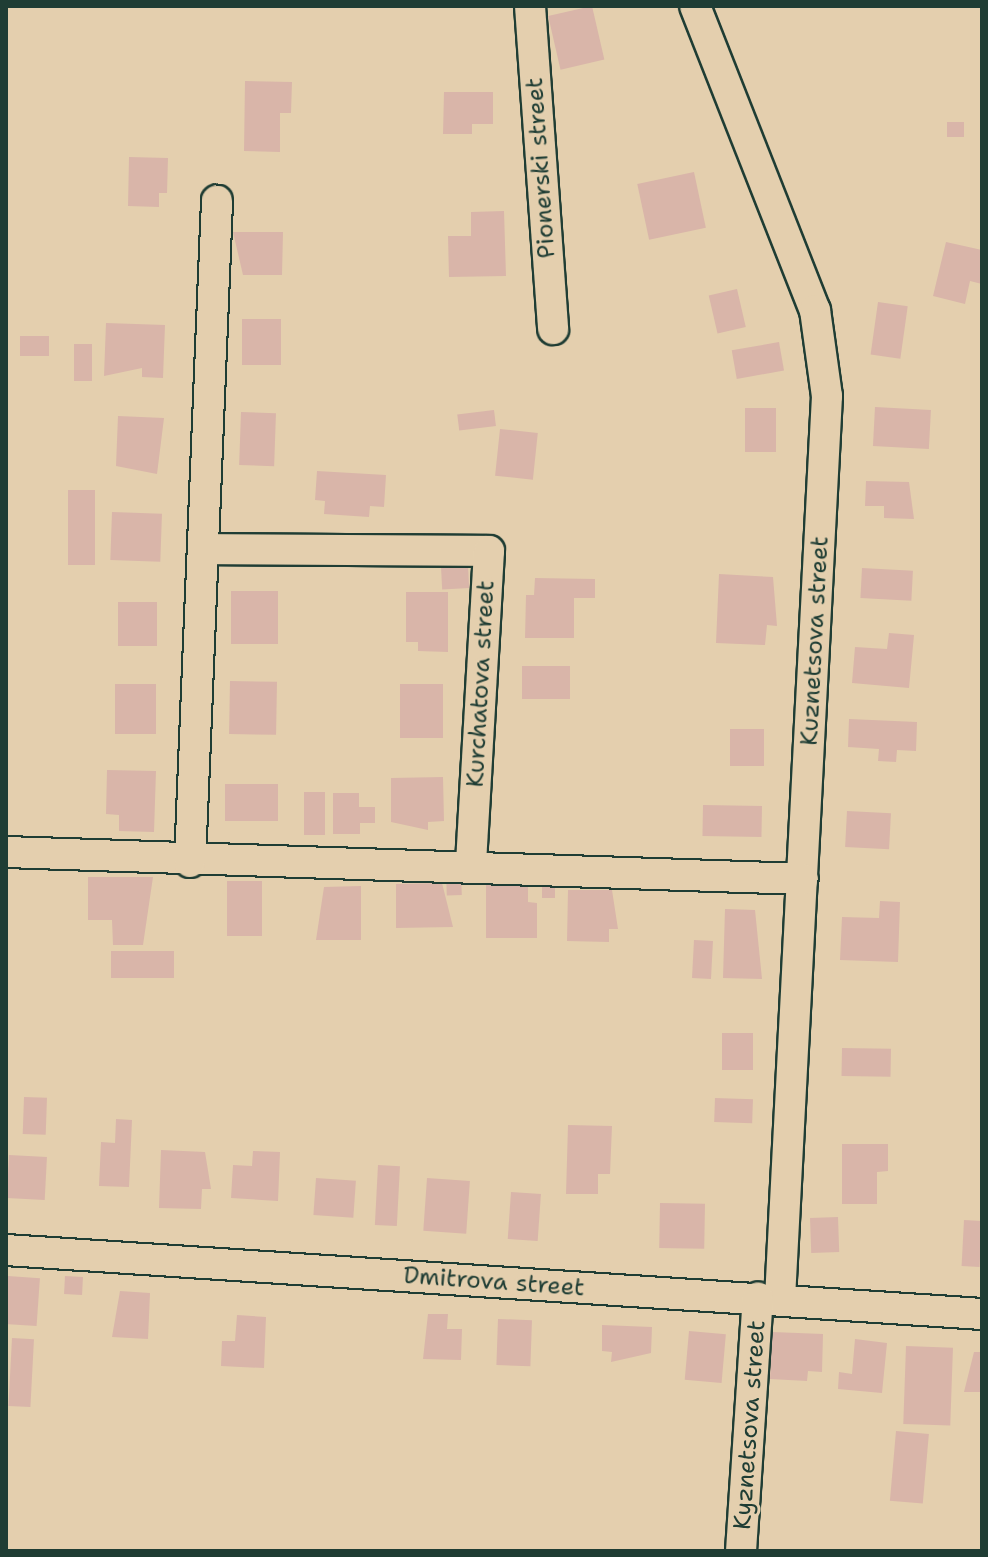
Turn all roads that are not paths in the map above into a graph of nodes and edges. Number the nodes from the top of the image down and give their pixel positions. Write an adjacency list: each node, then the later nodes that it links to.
1 (530, 6): 4 (street, Pionerski street)
2 (695, 6): 9 (street, Kuznetsova street)
3 (217, 201): 5 (street)
4 (553, 329)
5 (205, 549): 7 (street); 8 (street, Kurchatova street)
6 (6, 852): 7 (street)
7 (190, 862): 8 (street)
8 (471, 862): 9 (street)
9 (803, 879): 11 (street, Kuznetsova street)
10 (6, 1250): 11 (street, Dmitrova street)
11 (769, 1299): 12 (street, Dmitrova street); 13 (street, Kyznetsova street)
12 (982, 1314)
13 (741, 1551)

